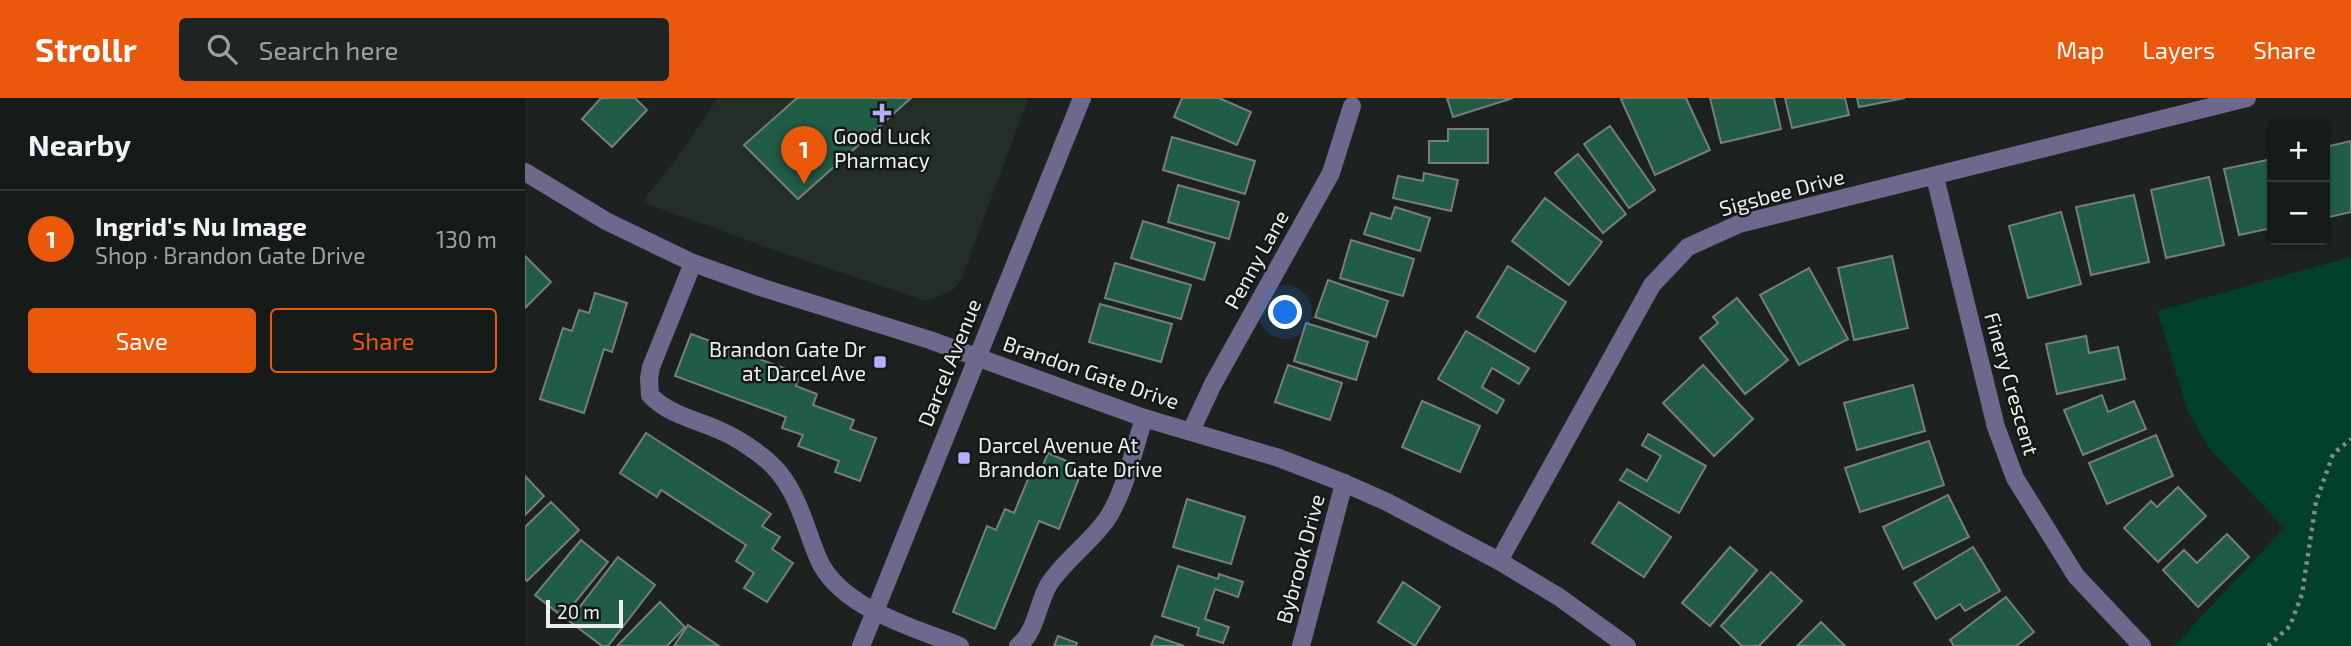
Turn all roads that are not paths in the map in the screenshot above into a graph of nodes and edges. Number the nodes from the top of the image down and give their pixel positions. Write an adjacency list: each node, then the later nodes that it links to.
1 (1082, 98): 7 (street, Darcel Avenue)
2 (2247, 98): 5 (street, Sigsbee Drive)
3 (1352, 106): 9 (street, Penny Lane)
4 (525, 172): 6 (street, Brandon Gate Drive)
5 (1935, 177): 11 (street, Sigsbee Drive); 18 (street, Finery Crescent)
6 (694, 262): 7 (street, Brandon Gate Drive); 12 (street)
7 (977, 358): 8 (street, Brandon Gate Drive); 12 (street, Darcel Avenue)
8 (1144, 418): 9 (street, Brandon Gate Drive); 15 (street)
9 (1191, 431): 10 (street, Brandon Gate Drive)
10 (1344, 483): 11 (street, Brandon Gate Drive); 16 (street, Bybrook Drive)
11 (1499, 561): 17 (street, Brandon Gate Drive)
12 (875, 612): 13 (street, Darcel Avenue); 14 (street)
13 (861, 646)
14 (960, 646)
15 (1018, 646)
16 (1301, 646)
17 (1627, 646)
18 (2143, 646)

